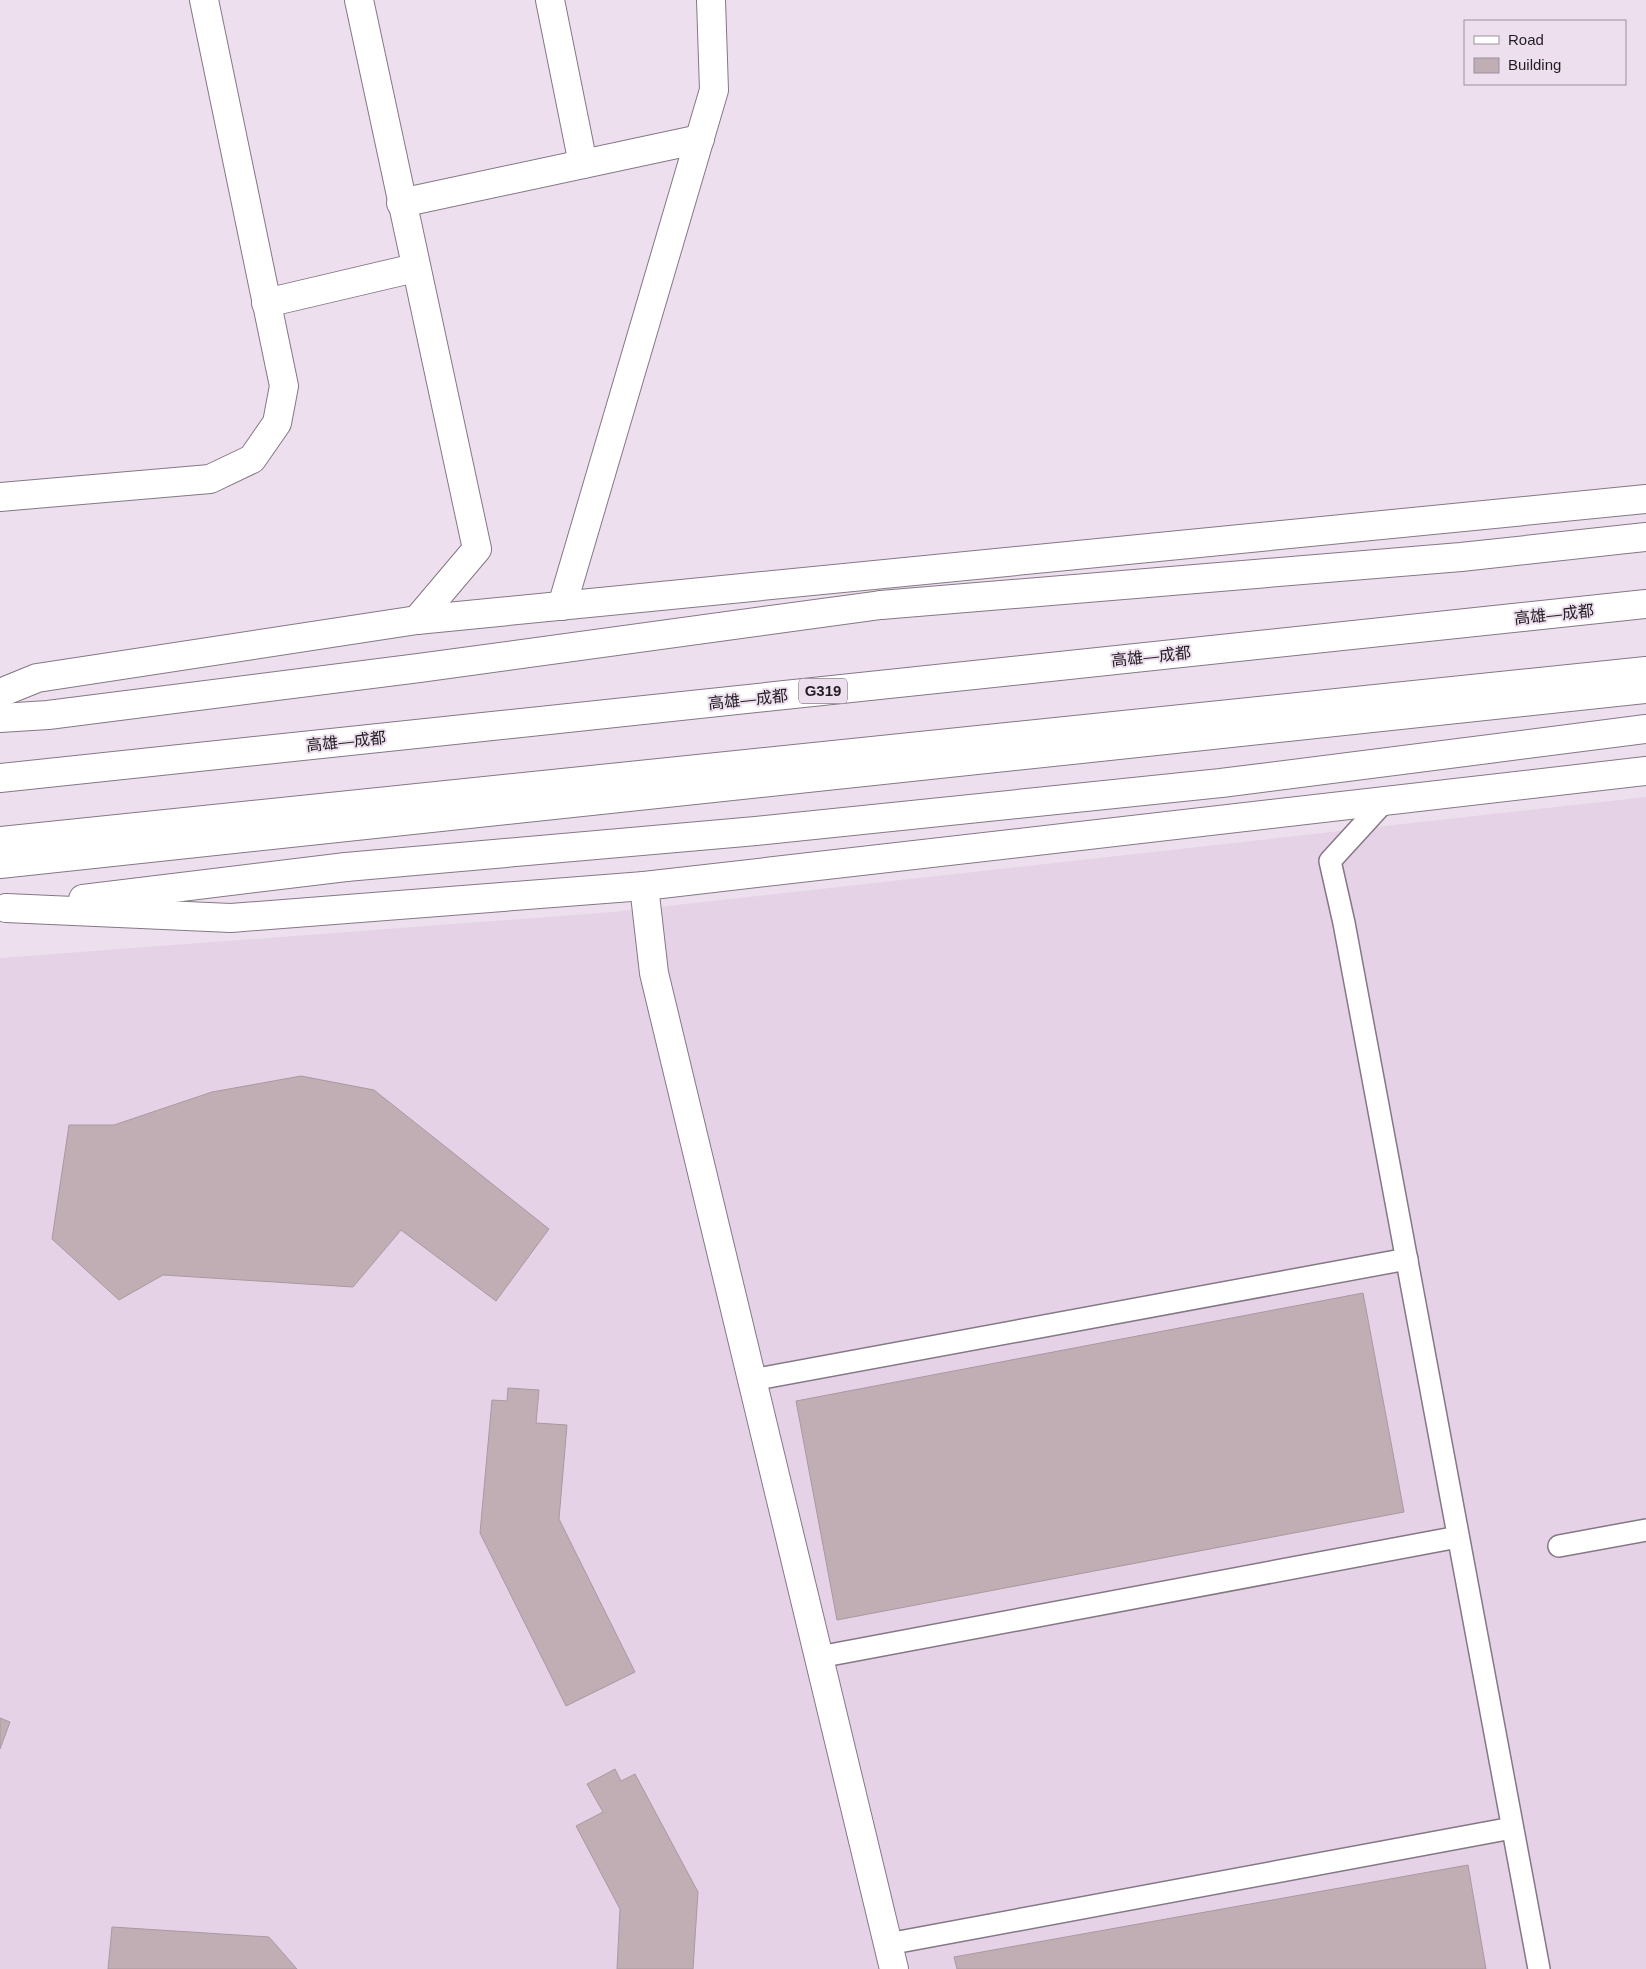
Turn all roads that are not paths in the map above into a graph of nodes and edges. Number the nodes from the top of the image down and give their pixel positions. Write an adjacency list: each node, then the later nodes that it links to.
1 (204, 0): 9 (main road)
2 (359, 0): 7 (main road)
3 (550, 0): 6 (main road)
4 (711, 0): 5 (main road)
5 (700, 139): 6 (main road); 14 (main road)
6 (583, 164): 7 (main road)
7 (401, 203): 8 (main road)
8 (415, 268): 9 (main road); 15 (main road)
9 (266, 303): 10 (main road)
10 (0, 497)
11 (1646, 499): 14 (main road)
12 (1646, 537): 19 (main road)
13 (1646, 604): 22 (main road, 高雄—成都 / G319)
14 (562, 606): 15 (main road)
15 (417, 620): 18 (main road)
16 (1646, 671): 24 (main road)
17 (1646, 690): 25 (main road)
18 (0, 693)
19 (0, 718)
20 (1646, 729): 27 (main road)
21 (1646, 771): 23 (main road)
22 (0, 778)
23 (1384, 802): 26 (main road); 28 (lane)
24 (0, 841)
25 (0, 864)
26 (644, 886): 27 (main road); 29 (main road)
27 (3, 909)
28 (1407, 1258): 29 (lane); 31 (lane)
29 (752, 1380): 33 (main road)
30 (1646, 1530): 32 (lane)
31 (1458, 1537): 33 (lane); 34 (lane)
32 (1559, 1546)
33 (819, 1656): 35 (main road)
34 (1512, 1828): 35 (lane); 36 (lane)
35 (891, 1956)
36 (1539, 1969)

